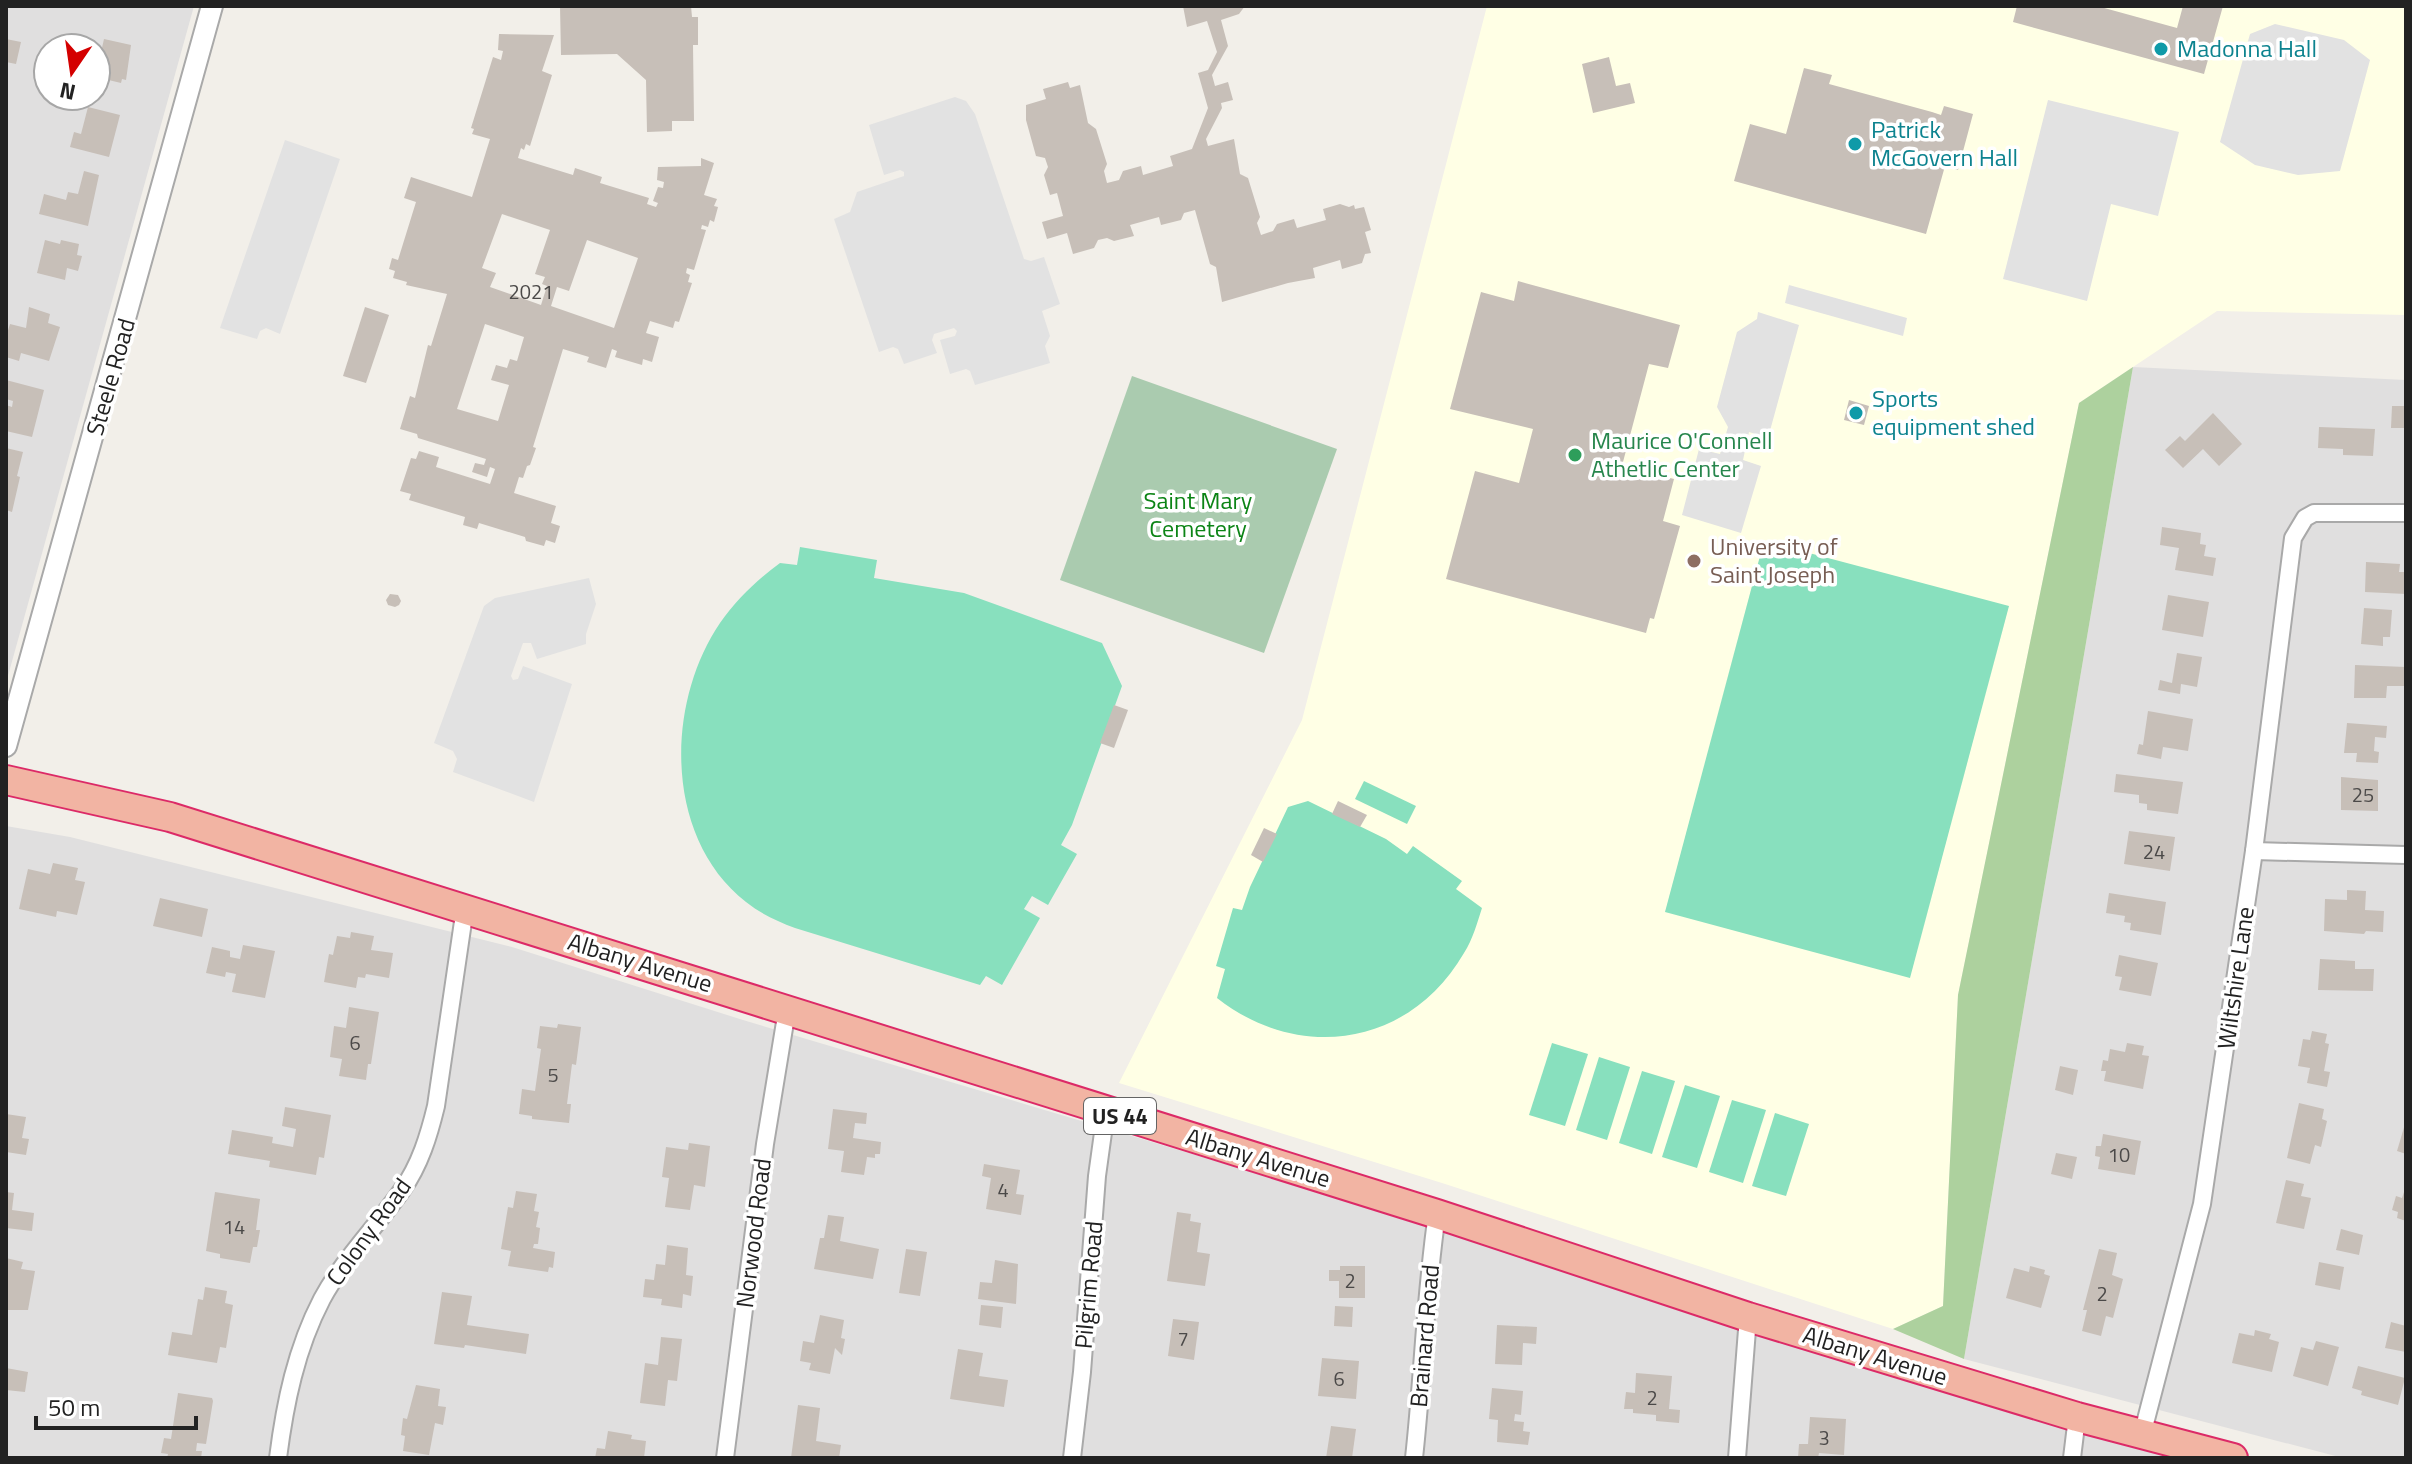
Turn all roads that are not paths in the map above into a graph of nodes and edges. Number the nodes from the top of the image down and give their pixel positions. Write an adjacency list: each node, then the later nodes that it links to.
1 (212, 6): 3 (street, Steele Road)
2 (2406, 513): 5 (street, Wiltshire Lane)
3 (6, 746)
4 (6, 780): 7 (highway, Albany Avenue / US 44)
5 (2254, 851): 6 (street); 13 (street, Wiltshire Lane)
6 (2406, 855)
7 (465, 908): 8 (highway, Albany Avenue / US 44); 14 (street, Colony Road)
8 (787, 1010): 9 (highway, Albany Avenue / US 44); 15 (street, Norwood Road)
9 (1106, 1111): 10 (highway, Albany Avenue / US 44); 16 (street, Pilgrim Road)
10 (1437, 1214): 11 (highway, Albany Avenue / US 44); 17 (street, Brainard Road)
11 (1748, 1317): 12 (highway, Albany Avenue / US 44); 18 (street)
12 (2077, 1417): 13 (highway, Albany Avenue / US 44); 19 (street)
13 (2142, 1435): 20 (highway, Albany Avenue / US 44)
14 (278, 1458)
15 (725, 1458)
16 (1072, 1458)
17 (1414, 1458)
18 (1737, 1458)
19 (2072, 1458)
20 (2233, 1458)

